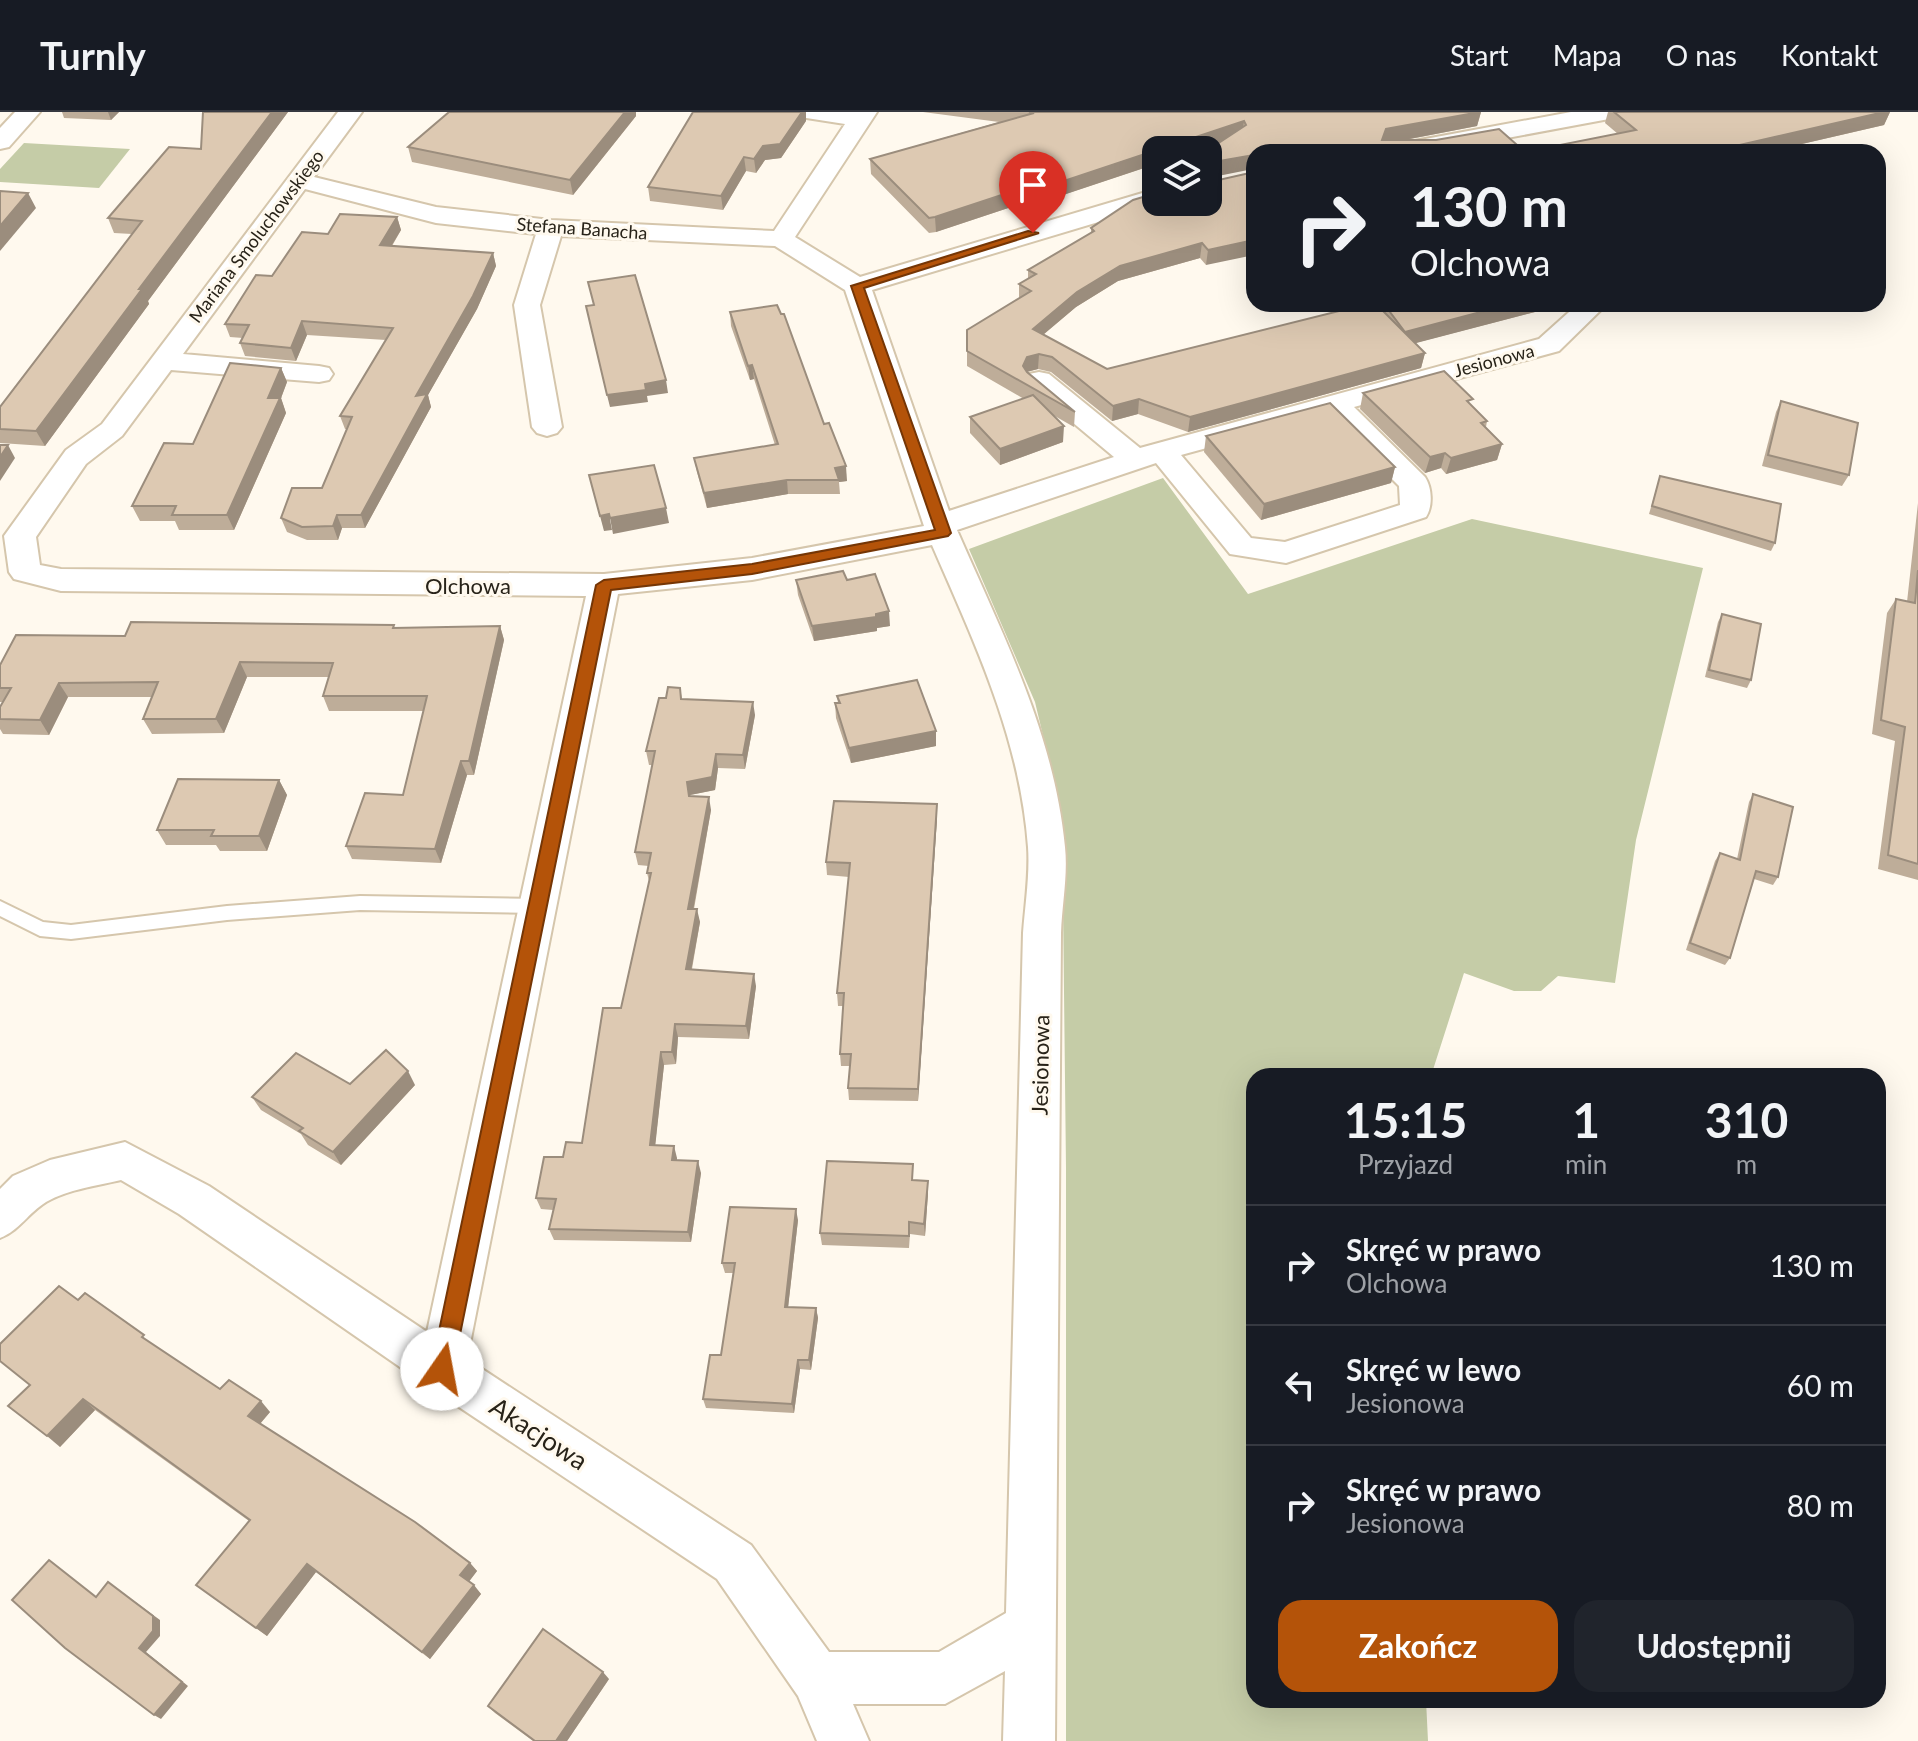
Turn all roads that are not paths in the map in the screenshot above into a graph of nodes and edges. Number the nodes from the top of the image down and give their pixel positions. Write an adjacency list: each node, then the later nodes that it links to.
1 (28, 112): 7 (street)
2 (350, 112): 10 (street, Mariana Smoluchowskiego)
3 (808, 112): 5 (street)
4 (1609, 112): 6 (street)
5 (862, 116): 13 (street)
6 (1504, 130): 8 (street); 9 (street)
7 (0, 142)
8 (1433, 144)
9 (1519, 144)
10 (297, 180): 12 (street, Stefana Banacha); 16 (street, Mariana Smoluchowskiego)
11 (1142, 201): 14 (street)
12 (551, 228): 13 (street, Stefana Banacha); 20 (street)
13 (781, 239): 14 (street, Stefana Banacha)
14 (857, 286): 22 (street, Jesionowa)
15 (1585, 312): 19 (street, Jesionowa)
16 (163, 361): 17 (street); 23 (street, Mariana Smoluchowskiego)
17 (319, 374)
18 (1039, 380): 21 (street)
19 (1334, 404): 21 (street, Jesionowa); 21 (street)
20 (547, 427)
21 (1148, 455): 22 (street, Jesionowa)
22 (941, 529): 24 (street, Olchowa); 29 (street, Jesionowa)
23 (20, 536): 24 (street, Olchowa)
24 (604, 585): 25 (street)
25 (538, 906): 26 (lane); 28 (street)
26 (0, 908)
27 (0, 1218): 28 (street, Akacjowa)
28 (442, 1369): 30 (street, Akacjowa)
29 (1033, 1625): 30 (street); 32 (street, Jesionowa)
30 (816, 1678): 31 (street, Akacjowa)
31 (843, 1741)
32 (1029, 1741)

